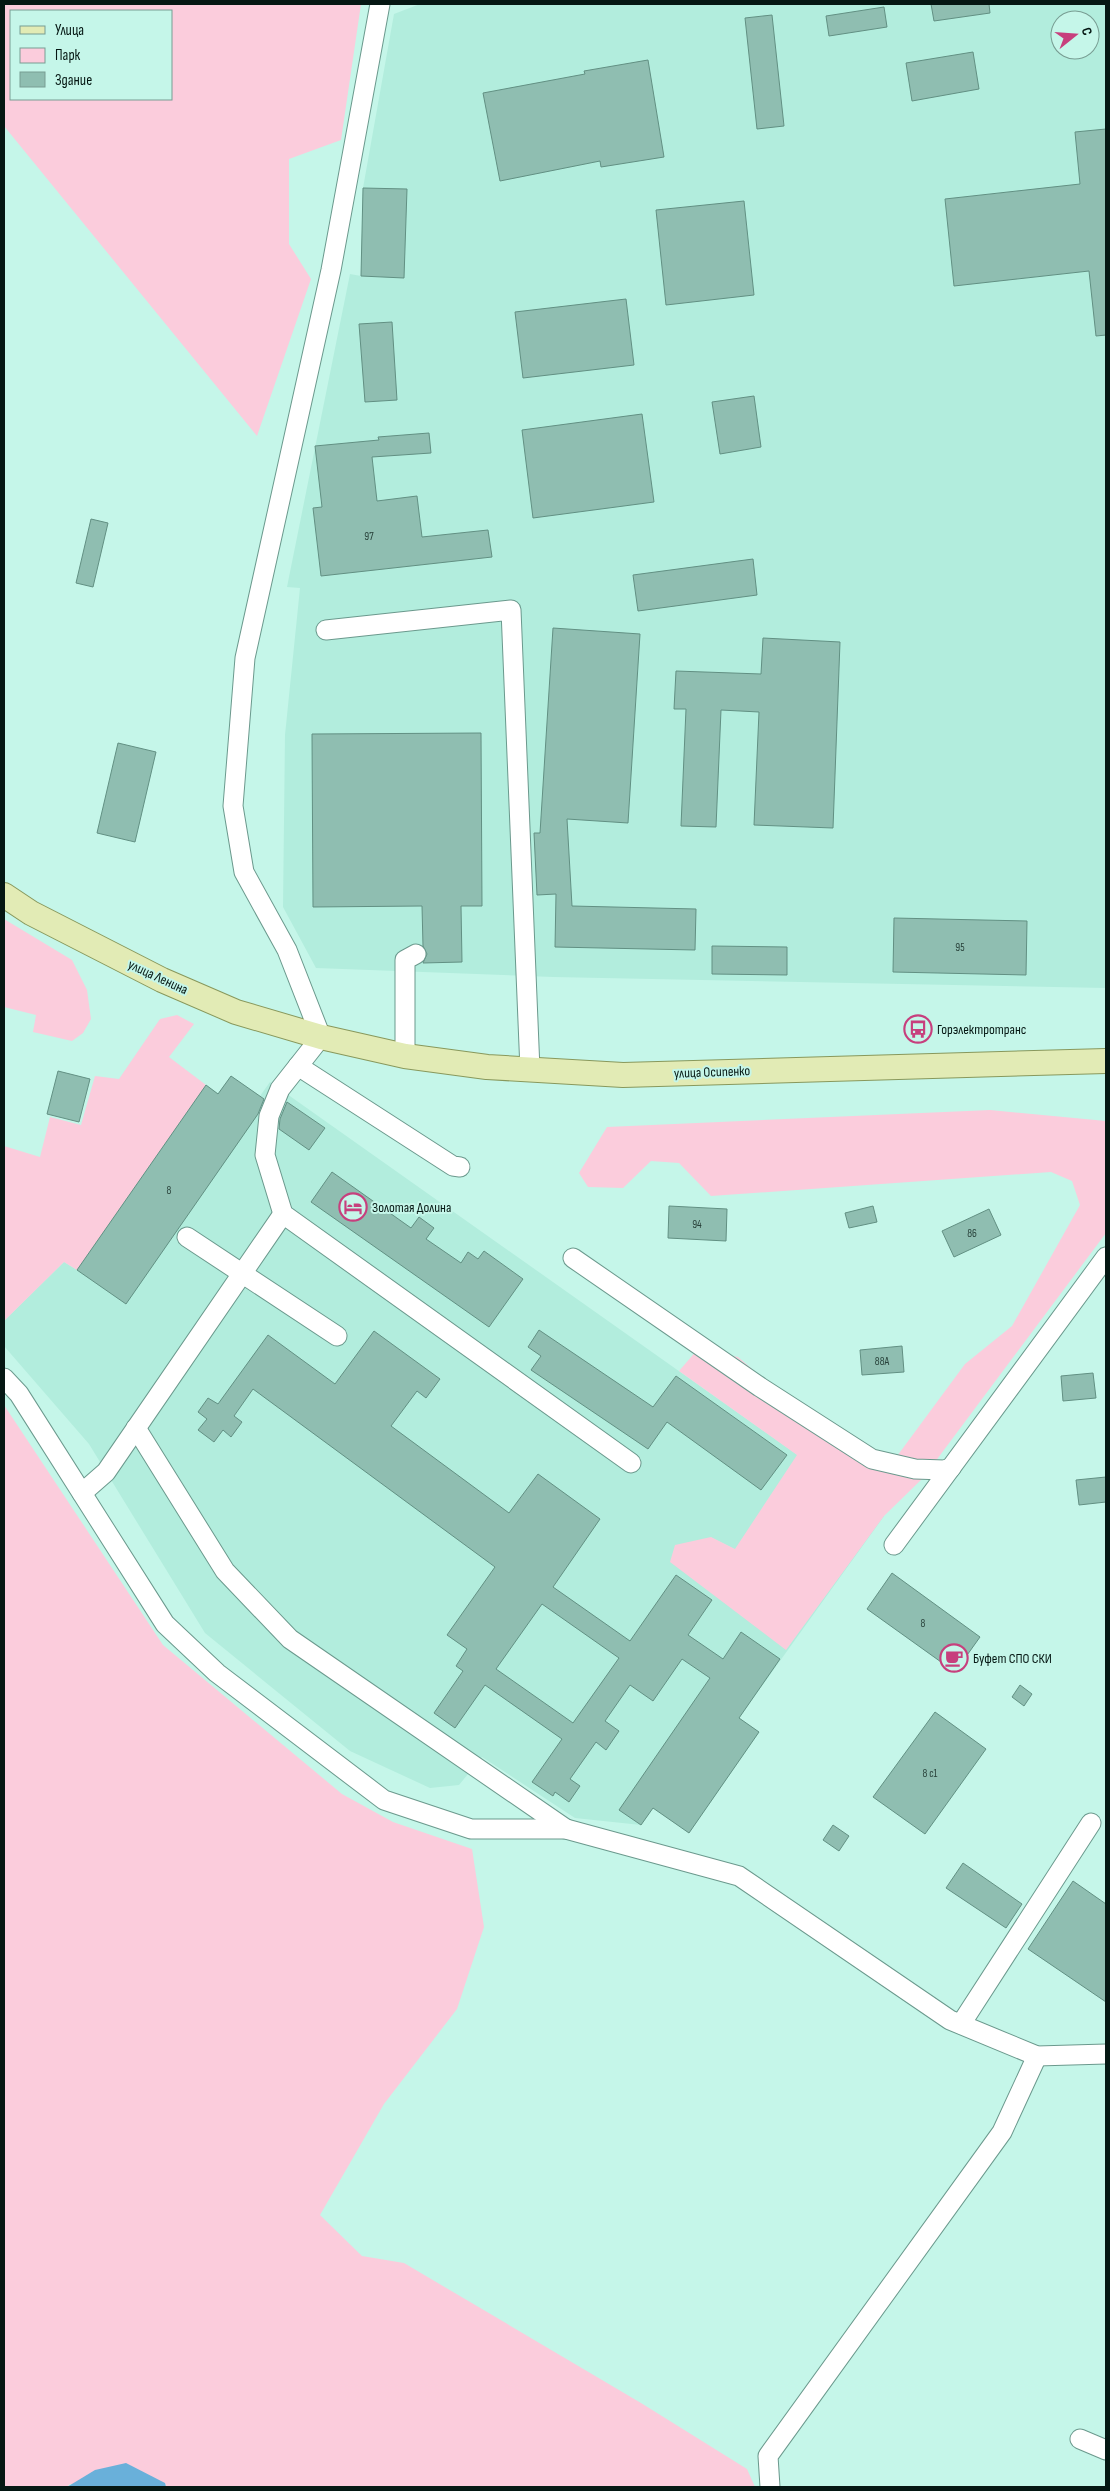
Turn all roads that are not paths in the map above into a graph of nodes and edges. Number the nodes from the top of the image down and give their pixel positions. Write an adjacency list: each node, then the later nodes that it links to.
1 (380, 4): 5 (street)
2 (326, 630): 9 (street)
3 (4, 895): 5 (main road, улица Ленина)
4 (416, 954): 6 (street)
5 (321, 1037): 6 (main road, улица Осипенко); 8 (street)
6 (405, 1056): 9 (main road, улица Осипенко)
7 (1106, 1061): 9 (main road, улица Осипенко)
8 (298, 1066): 10 (street); 11 (street)
9 (530, 1070)
10 (460, 1168)
11 (282, 1214): 15 (street); 19 (street)
12 (187, 1237): 15 (street)
13 (1106, 1256): 20 (street)
14 (573, 1258): 20 (street)
15 (242, 1273): 16 (street); 18 (street)
16 (337, 1336)
17 (4, 1378): 21 (street)
18 (136, 1428): 21 (street); 24 (street)
19 (631, 1463)
20 (951, 1468): 22 (street)
21 (82, 1494): 24 (street)
22 (894, 1545)
23 (1091, 1824): 25 (street)
24 (566, 1829): 25 (street)
25 (960, 2024): 27 (street)
26 (1106, 2054): 27 (street)
27 (1037, 2056): 30 (street)
28 (1080, 2439): 29 (street)
29 (1106, 2450)
30 (770, 2487)

